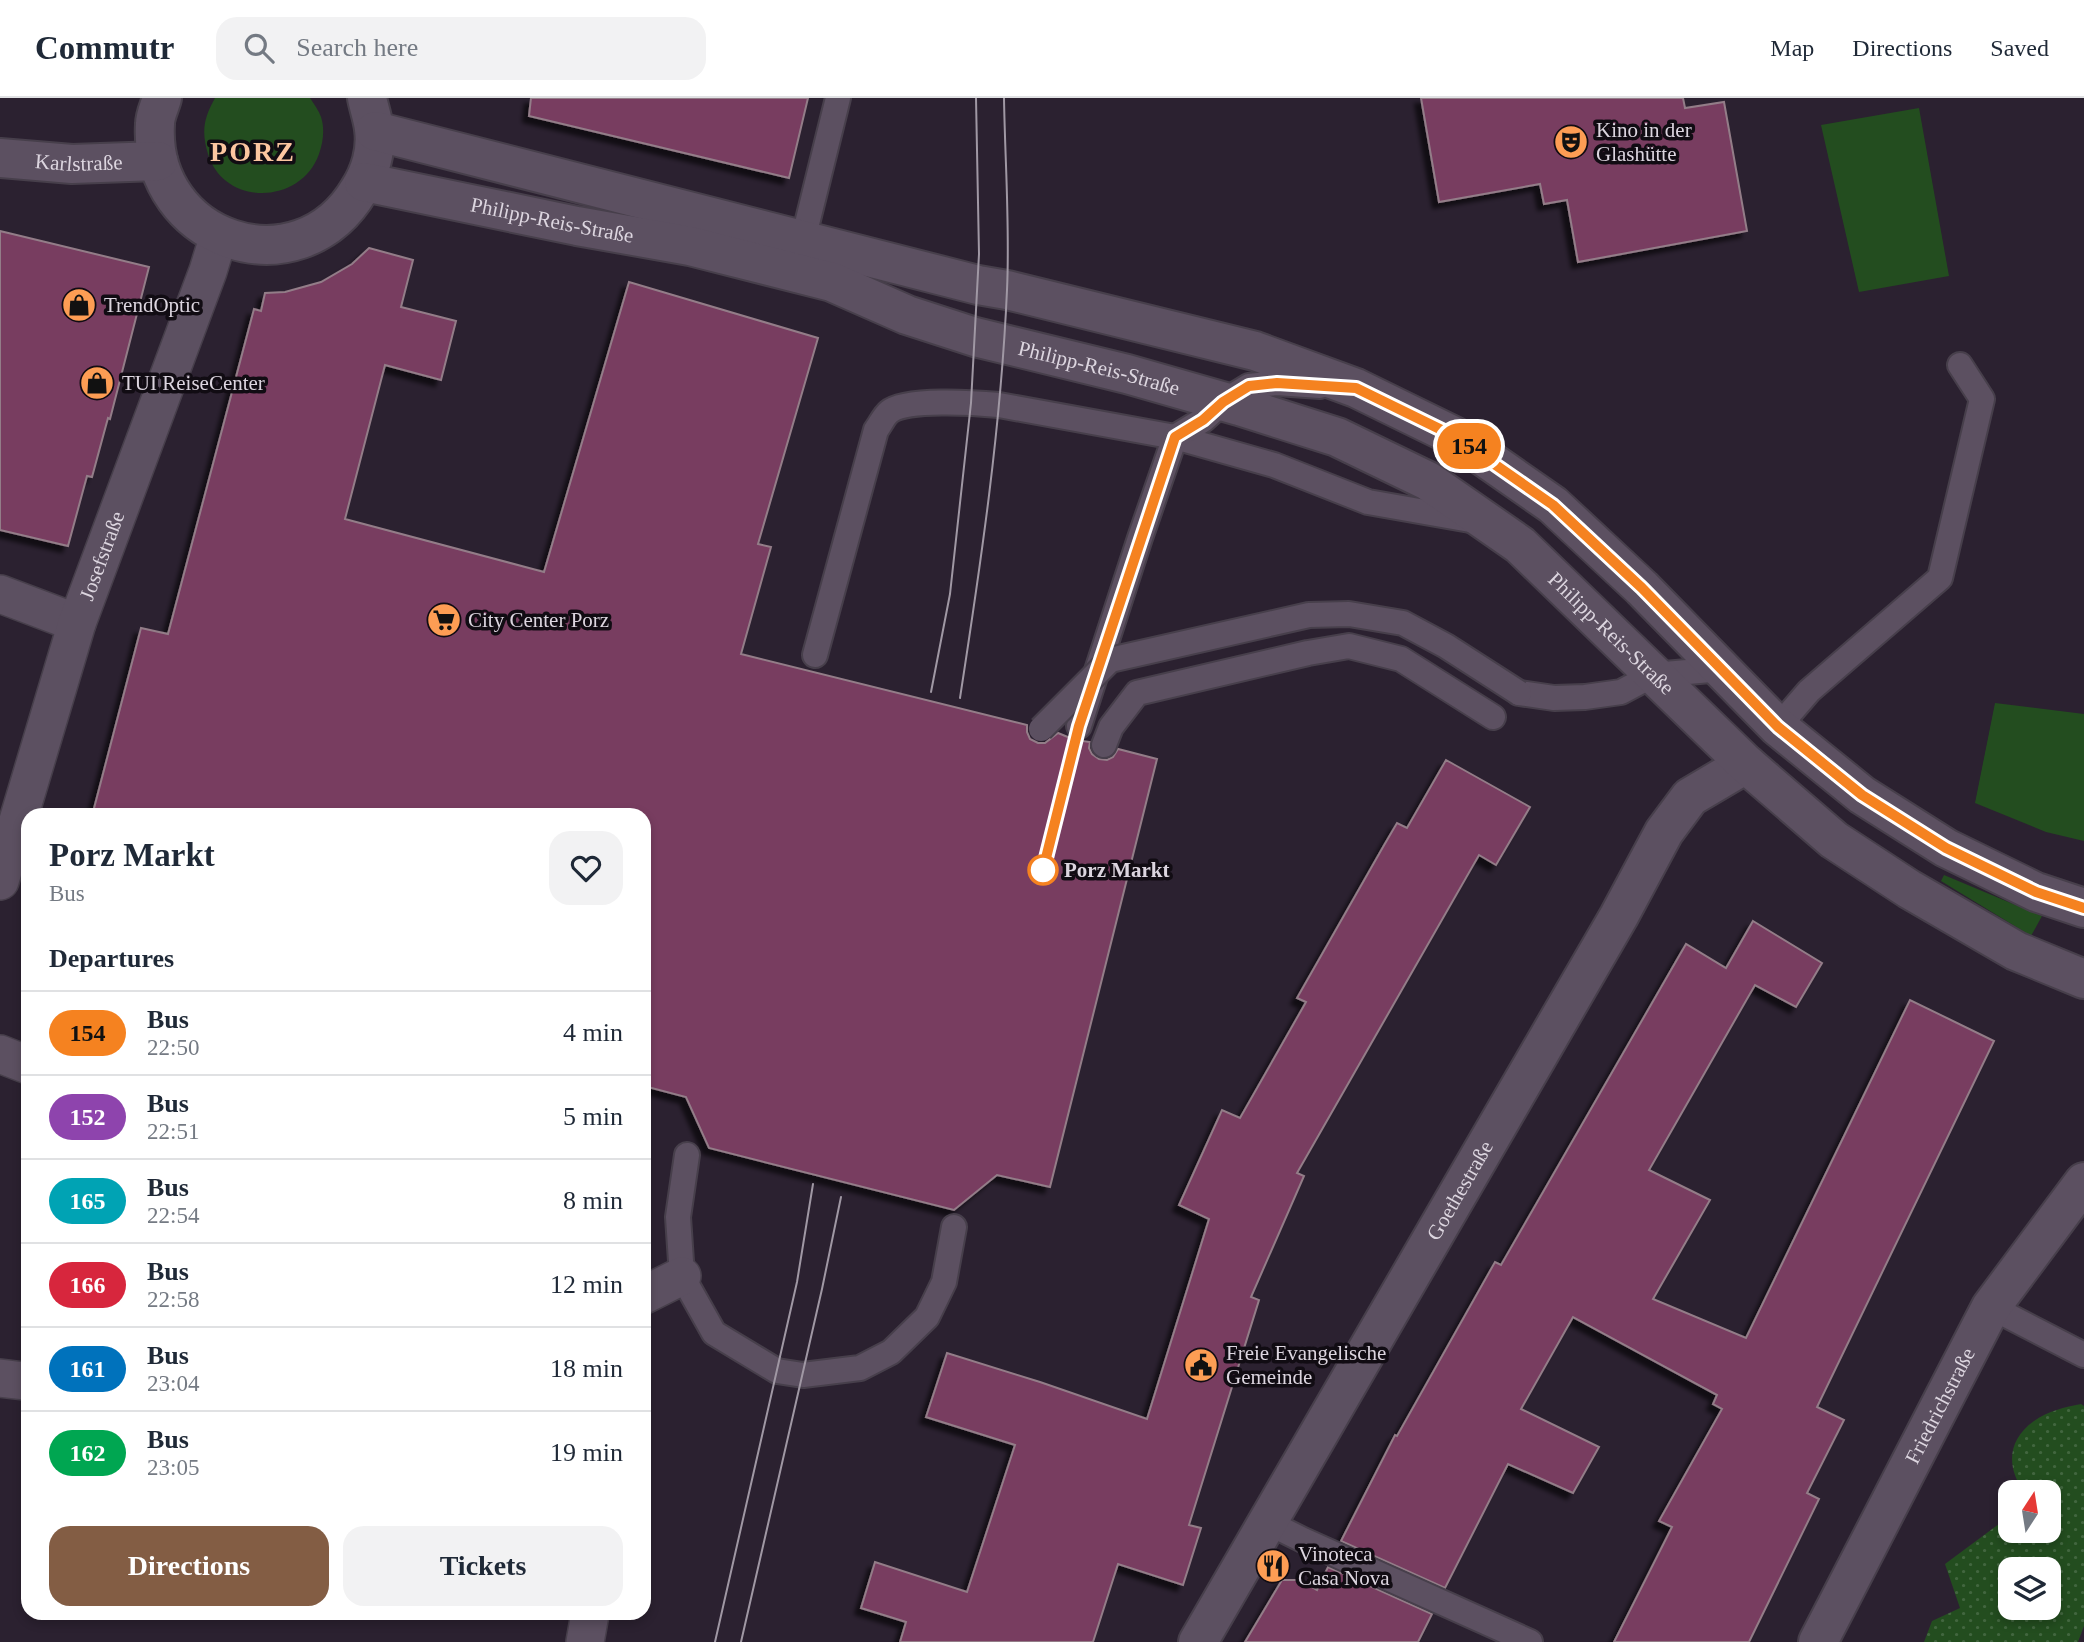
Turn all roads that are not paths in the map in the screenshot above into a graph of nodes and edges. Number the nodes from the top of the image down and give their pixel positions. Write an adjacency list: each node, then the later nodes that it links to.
1 (162, 98): 5 (street)
2 (838, 98): 8 (lane)
3 (371, 115): 6 (street); 8 (street, Philipp-Reis-Straße)
4 (0, 158): 5 (street, Karlstraße)
5 (158, 161): 7 (street)
6 (364, 182): 7 (street); 11 (street, Philipp-Reis-Straße)
7 (219, 235): 15 (street, Josefstraße)
8 (803, 240): 10 (street, Philipp-Reis-Straße)
9 (1960, 365): 21 (lane)
10 (1356, 388): 11 (lane); 17 (street, Philipp-Reis-Straße)
11 (1223, 402): 12 (lane); 13 (street, Philipp-Reis-Straße)
12 (1175, 437): 13 (lane); 16 (lane); 20 (lane)
13 (1489, 524): 18 (street, Philipp-Reis-Straße)
14 (0, 594): 15 (street)
15 (77, 623): 25 (street, Josefstraße)
16 (815, 655)
17 (1722, 669): 18 (lane); 21 (street, Philipp-Reis-Straße)
18 (1653, 676): 22 (lane, bridge); 24 (street, Philipp-Reis-Straße)
19 (1493, 717): 23 (lane)
20 (1079, 726)
21 (1778, 727): 28 (street, Philipp-Reis-Straße)
22 (1041, 729)
23 (1104, 745)
24 (1746, 764): 29 (street, Philipp-Reis-Straße); 41 (street, Goethestraße)
25 (22, 808)
26 (21, 811): 27 (street, Josefstraße)
27 (0, 881)
28 (2084, 908)
29 (2084, 979)
30 (0, 1054): 31 (street)
31 (21, 1062)
32 (687, 1155): 35 (lane)
33 (2084, 1182): 37 (street, Friedrichstraße)
34 (954, 1227): 35 (lane)
35 (682, 1276): 36 (street)
36 (651, 1292)
37 (1991, 1307): 38 (lane); 46 (street, Friedrichstraße)
38 (2084, 1354)
39 (0, 1378): 40 (street)
40 (21, 1380)
41 (1267, 1522): 44 (street, Goethestraße); 45 (lane)
42 (589, 1620): 43 (street)
43 (586, 1642)
44 (1198, 1642)
45 (1530, 1642)
46 (1818, 1642)

